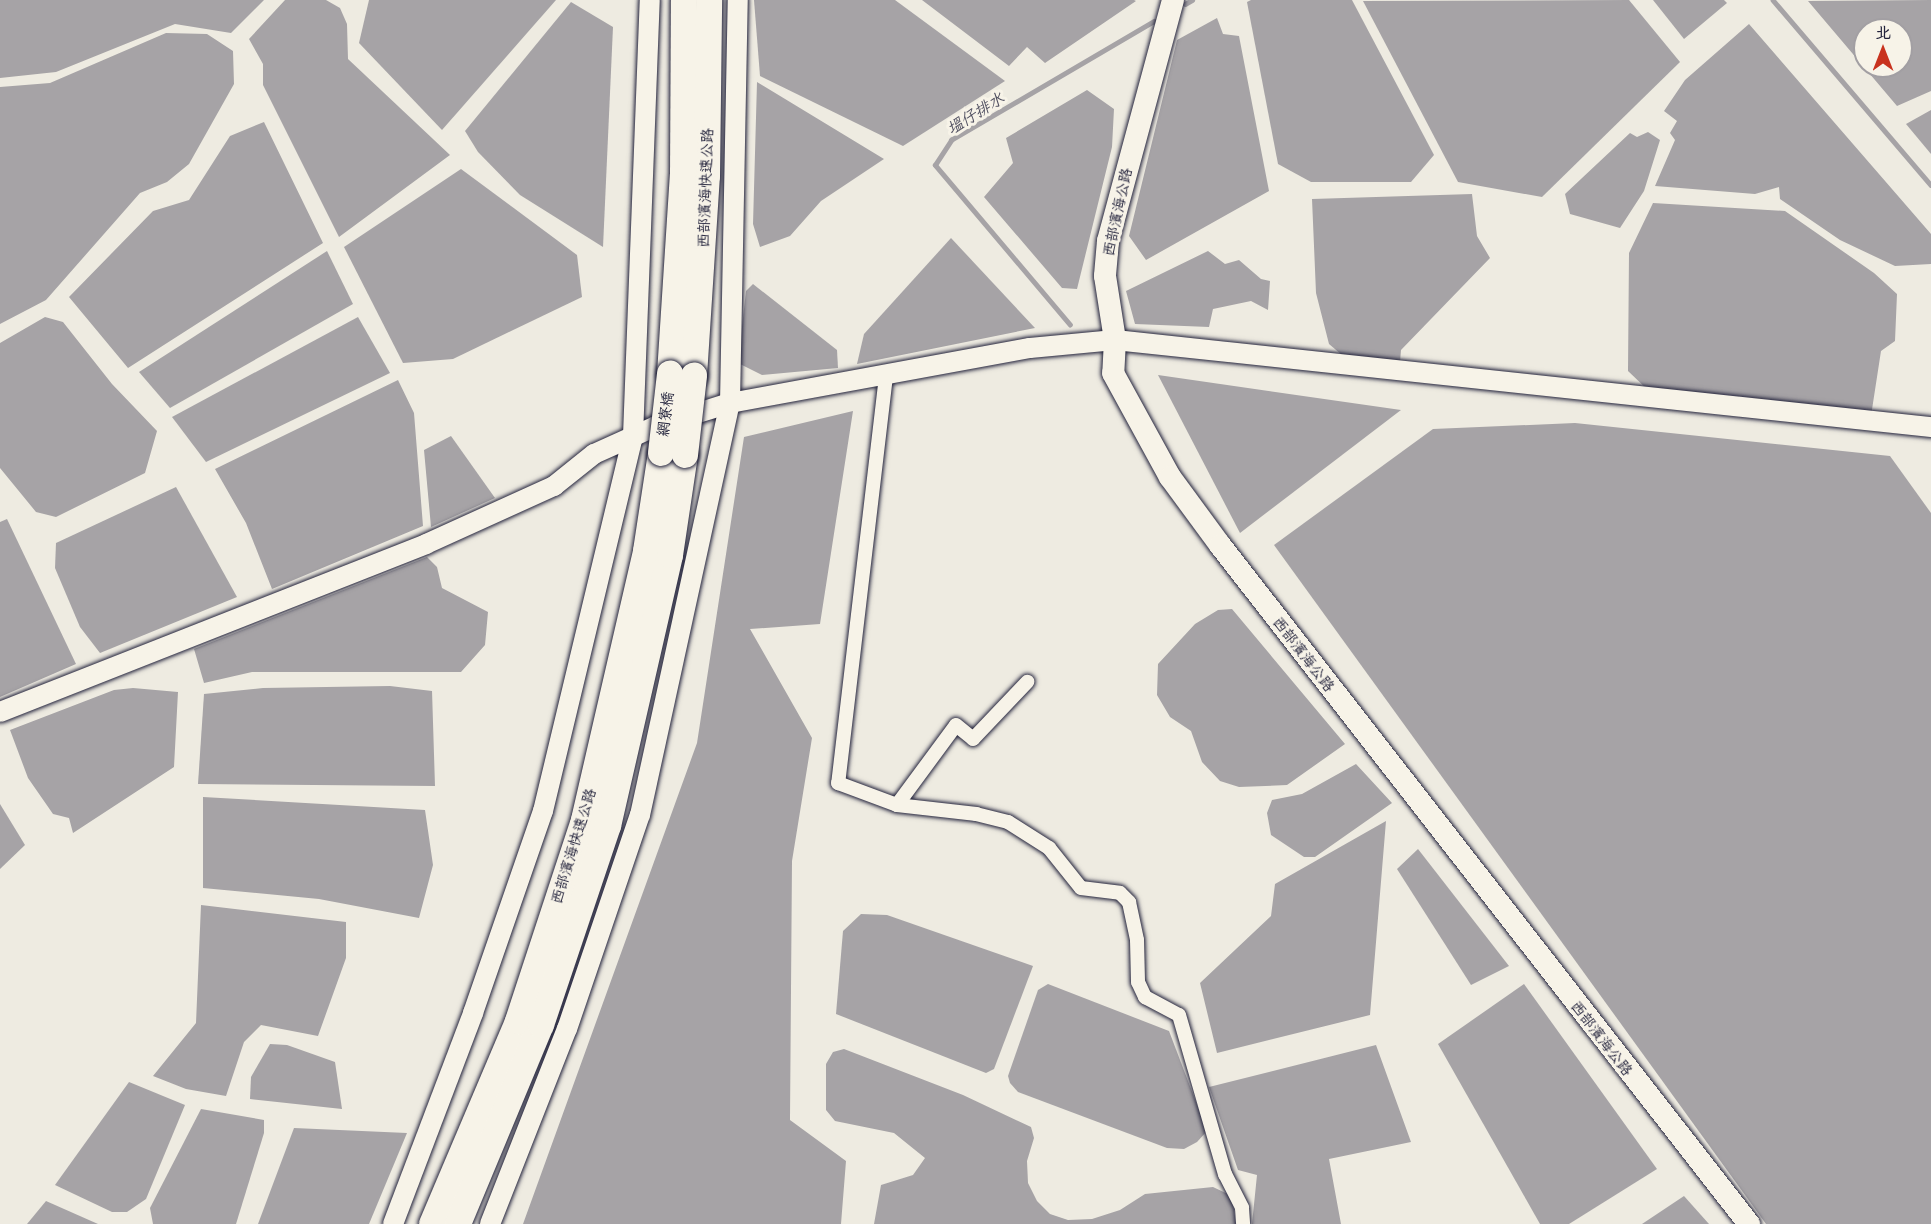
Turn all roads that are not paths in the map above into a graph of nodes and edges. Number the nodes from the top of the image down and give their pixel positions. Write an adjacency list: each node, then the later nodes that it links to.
1 (650, 0): 11 (street)
2 (684, 0): 7 (highway, 西部濱海快速公路)
3 (709, 0): 7 (highway, 西部濱海快速公路)
4 (738, 0): 9 (street)
5 (1173, 0): 6 (main road, 西部濱海公路)
6 (1115, 340): 8 (street); 10 (street); 21 (main road, 西部濱海公路)
7 (682, 375): 12 (highway, 網寮橋, bridge)
8 (886, 376): 9 (street); 15 (street)
9 (730, 403): 11 (street); 19 (street)
10 (1931, 427)
11 (633, 436): 14 (street); 16 (street)
12 (673, 454): 17 (highway, 西部濱海快速公路); 18 (highway, 西部濱海快速公路)
13 (1027, 682): 15 (street)
14 (0, 712)
15 (897, 805): 20 (street)
16 (393, 1224)
17 (432, 1224)
18 (458, 1224)
19 (490, 1224)
20 (1243, 1224)
21 (1749, 1224)

